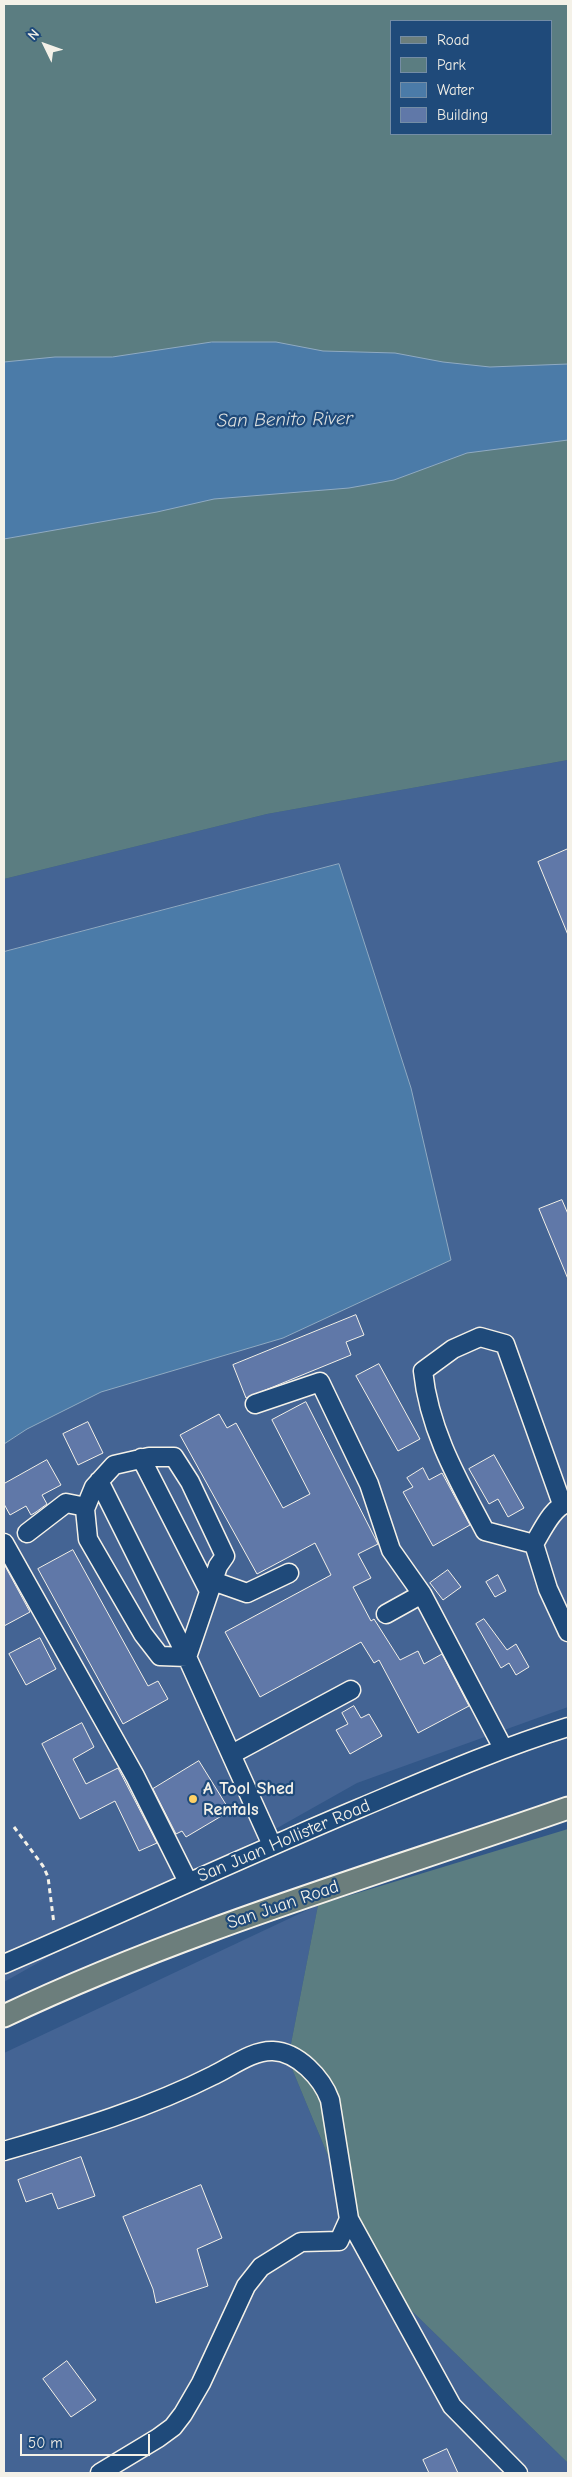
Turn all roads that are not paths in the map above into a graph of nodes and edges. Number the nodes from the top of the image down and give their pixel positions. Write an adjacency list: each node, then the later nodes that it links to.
1 (255, 1404): 11 (street)
2 (141, 1458): 3 (street); 10 (street); 10 (street)
3 (99, 1481): 5 (street); 14 (street)
4 (565, 1504): 8 (street); 8 (street)
5 (86, 1507): 6 (street); 14 (street)
6 (27, 1533)
7 (4, 1543): 21 (street)
8 (534, 1544): 13 (street)
9 (289, 1574): 10 (street)
10 (211, 1586): 14 (street)
11 (422, 1594): 12 (street); 17 (street)
12 (386, 1614)
13 (568, 1632)
14 (187, 1657): 18 (street)
15 (350, 1690): 18 (street)
16 (568, 1727): 17 (street, San Juan Hollister Road)
17 (503, 1748): 20 (street, San Juan Hollister Road)
18 (232, 1754): 20 (street)
19 (568, 1808): 23 (main road, San Juan Road)
20 (272, 1845): 21 (street, San Juan Hollister Road)
21 (188, 1882): 22 (street, San Juan Hollister Road)
22 (4, 1964)
23 (4, 2016)
24 (4, 2151): 25 (street)
25 (350, 2219): 26 (street); 27 (street)
26 (100, 2473)
27 (518, 2473)

